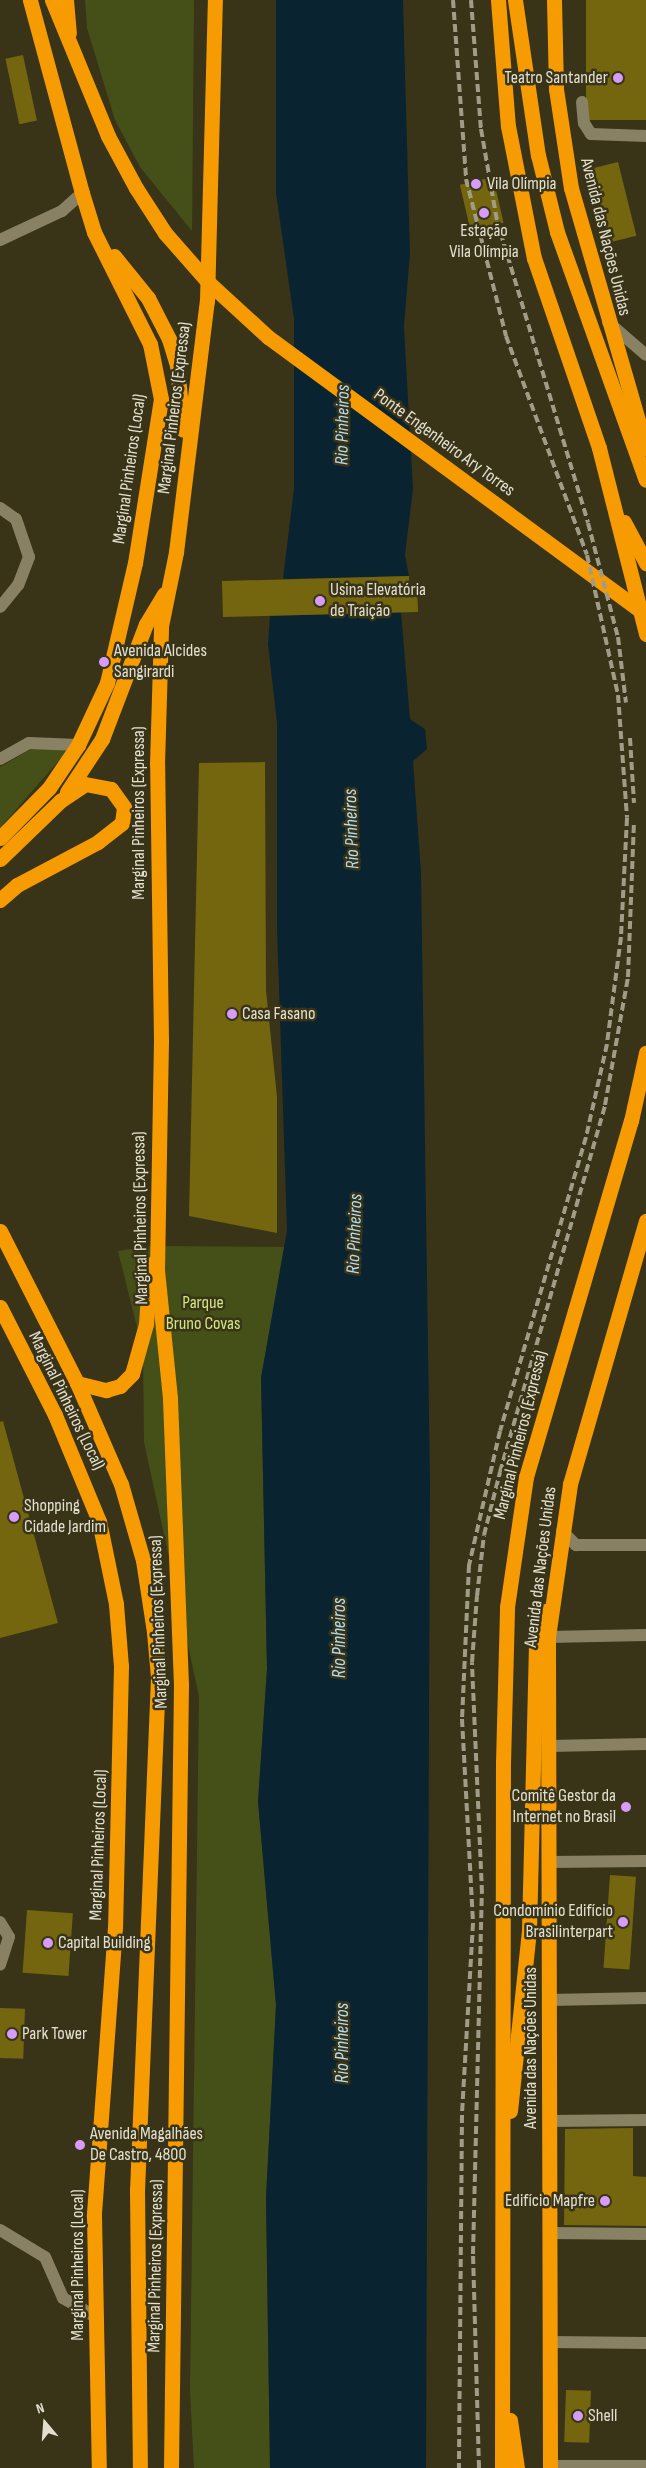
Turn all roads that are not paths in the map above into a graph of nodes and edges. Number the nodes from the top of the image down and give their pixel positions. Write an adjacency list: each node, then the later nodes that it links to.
1 (30, 0): 11 (highway, Marginal Pinheiros (Local))
2 (52, 0): 8 (highway, Ponte Engenheiro Ary Torres)
3 (66, 0): 8 (highway)
4 (215, 0): 19 (highway, Marginal Pinheiros (Expressa))
5 (498, 0): 22 (highway)
6 (515, 0): 20 (highway)
7 (554, 0): 14 (highway, Avenida das Nações Unidas)
8 (72, 47): 26 (highway, Ponte Engenheiro Ary Torres)
9 (582, 102): 10 (street)
10 (646, 136)
11 (82, 194): 12 (highway, Marginal Pinheiros (Local)); 13 (street)
12 (94, 232): 19 (highway); 28 (highway, Marginal Pinheiros (Local))
13 (0, 240)
14 (607, 321): 15 (street); 16 (highway, Avenida das Nações Unidas)
15 (646, 355)
16 (630, 392): 17 (highway); 18 (highway, Avenida das Nações Unidas)
17 (646, 419)
18 (646, 448)
19 (185, 466): 24 (highway, Marginal Pinheiros (Expressa))
20 (646, 480)
21 (0, 508): 25 (street)
22 (617, 511): 23 (highway); 27 (highway)
23 (646, 563)
24 (169, 587): 30 (highway); 36 (highway, Marginal Pinheiros (Expressa))
25 (0, 607)
26 (646, 615)
27 (646, 634)
28 (78, 745): 29 (street); 31 (highway, Marginal Pinheiros (Local))
29 (0, 759)
30 (60, 801): 32 (highway); 33 (highway)
31 (0, 838)
32 (0, 859)
33 (0, 900)
34 (646, 1053): 55 (highway, Marginal Pinheiros (Expressa))
35 (646, 1221): 40 (highway, Avenida das Nações Unidas)
36 (157, 1225): 39 (highway); 67 (highway, Marginal Pinheiros (Expressa))
37 (0, 1231): 39 (highway)
38 (0, 1307): 59 (highway, Marginal Pinheiros (Local))
39 (77, 1384): 66 (highway)
40 (562, 1531): 41 (street); 42 (highway, Avenida das Nações Unidas)
41 (646, 1544)
42 (558, 1558): 44 (highway, Avenida das Nações Unidas); 55 (highway)
43 (646, 1635): 44 (street)
44 (548, 1637): 46 (highway, Avenida das Nações Unidas)
45 (646, 1744): 46 (street)
46 (549, 1746): 48 (highway, Avenida das Nações Unidas)
47 (646, 1861): 48 (street)
48 (550, 1862): 52 (highway, Avenida das Nações Unidas)
49 (0, 1922): 50 (street)
50 (0, 1966)
51 (646, 1998): 52 (street)
52 (550, 2000): 54 (highway, Avenida das Nações Unidas)
53 (646, 2120): 54 (street)
54 (550, 2121): 57 (highway, Avenida das Nações Unidas)
55 (502, 2167): 62 (highway, Marginal Pinheiros (Expressa))
56 (0, 2230): 59 (street)
57 (550, 2233): 58 (street); 60 (highway, Avenida das Nações Unidas)
58 (646, 2234)
59 (96, 2317): 65 (highway, Marginal Pinheiros (Local))
60 (550, 2342): 61 (street); 64 (highway, Avenida das Nações Unidas)
61 (646, 2343)
62 (503, 2370): 68 (highway, Marginal Pinheiros (Expressa)); 69 (highway)
63 (646, 2466): 64 (street)
64 (550, 2467)
65 (99, 2468)
66 (140, 2468)
67 (171, 2468)
68 (502, 2468)
69 (517, 2468)

